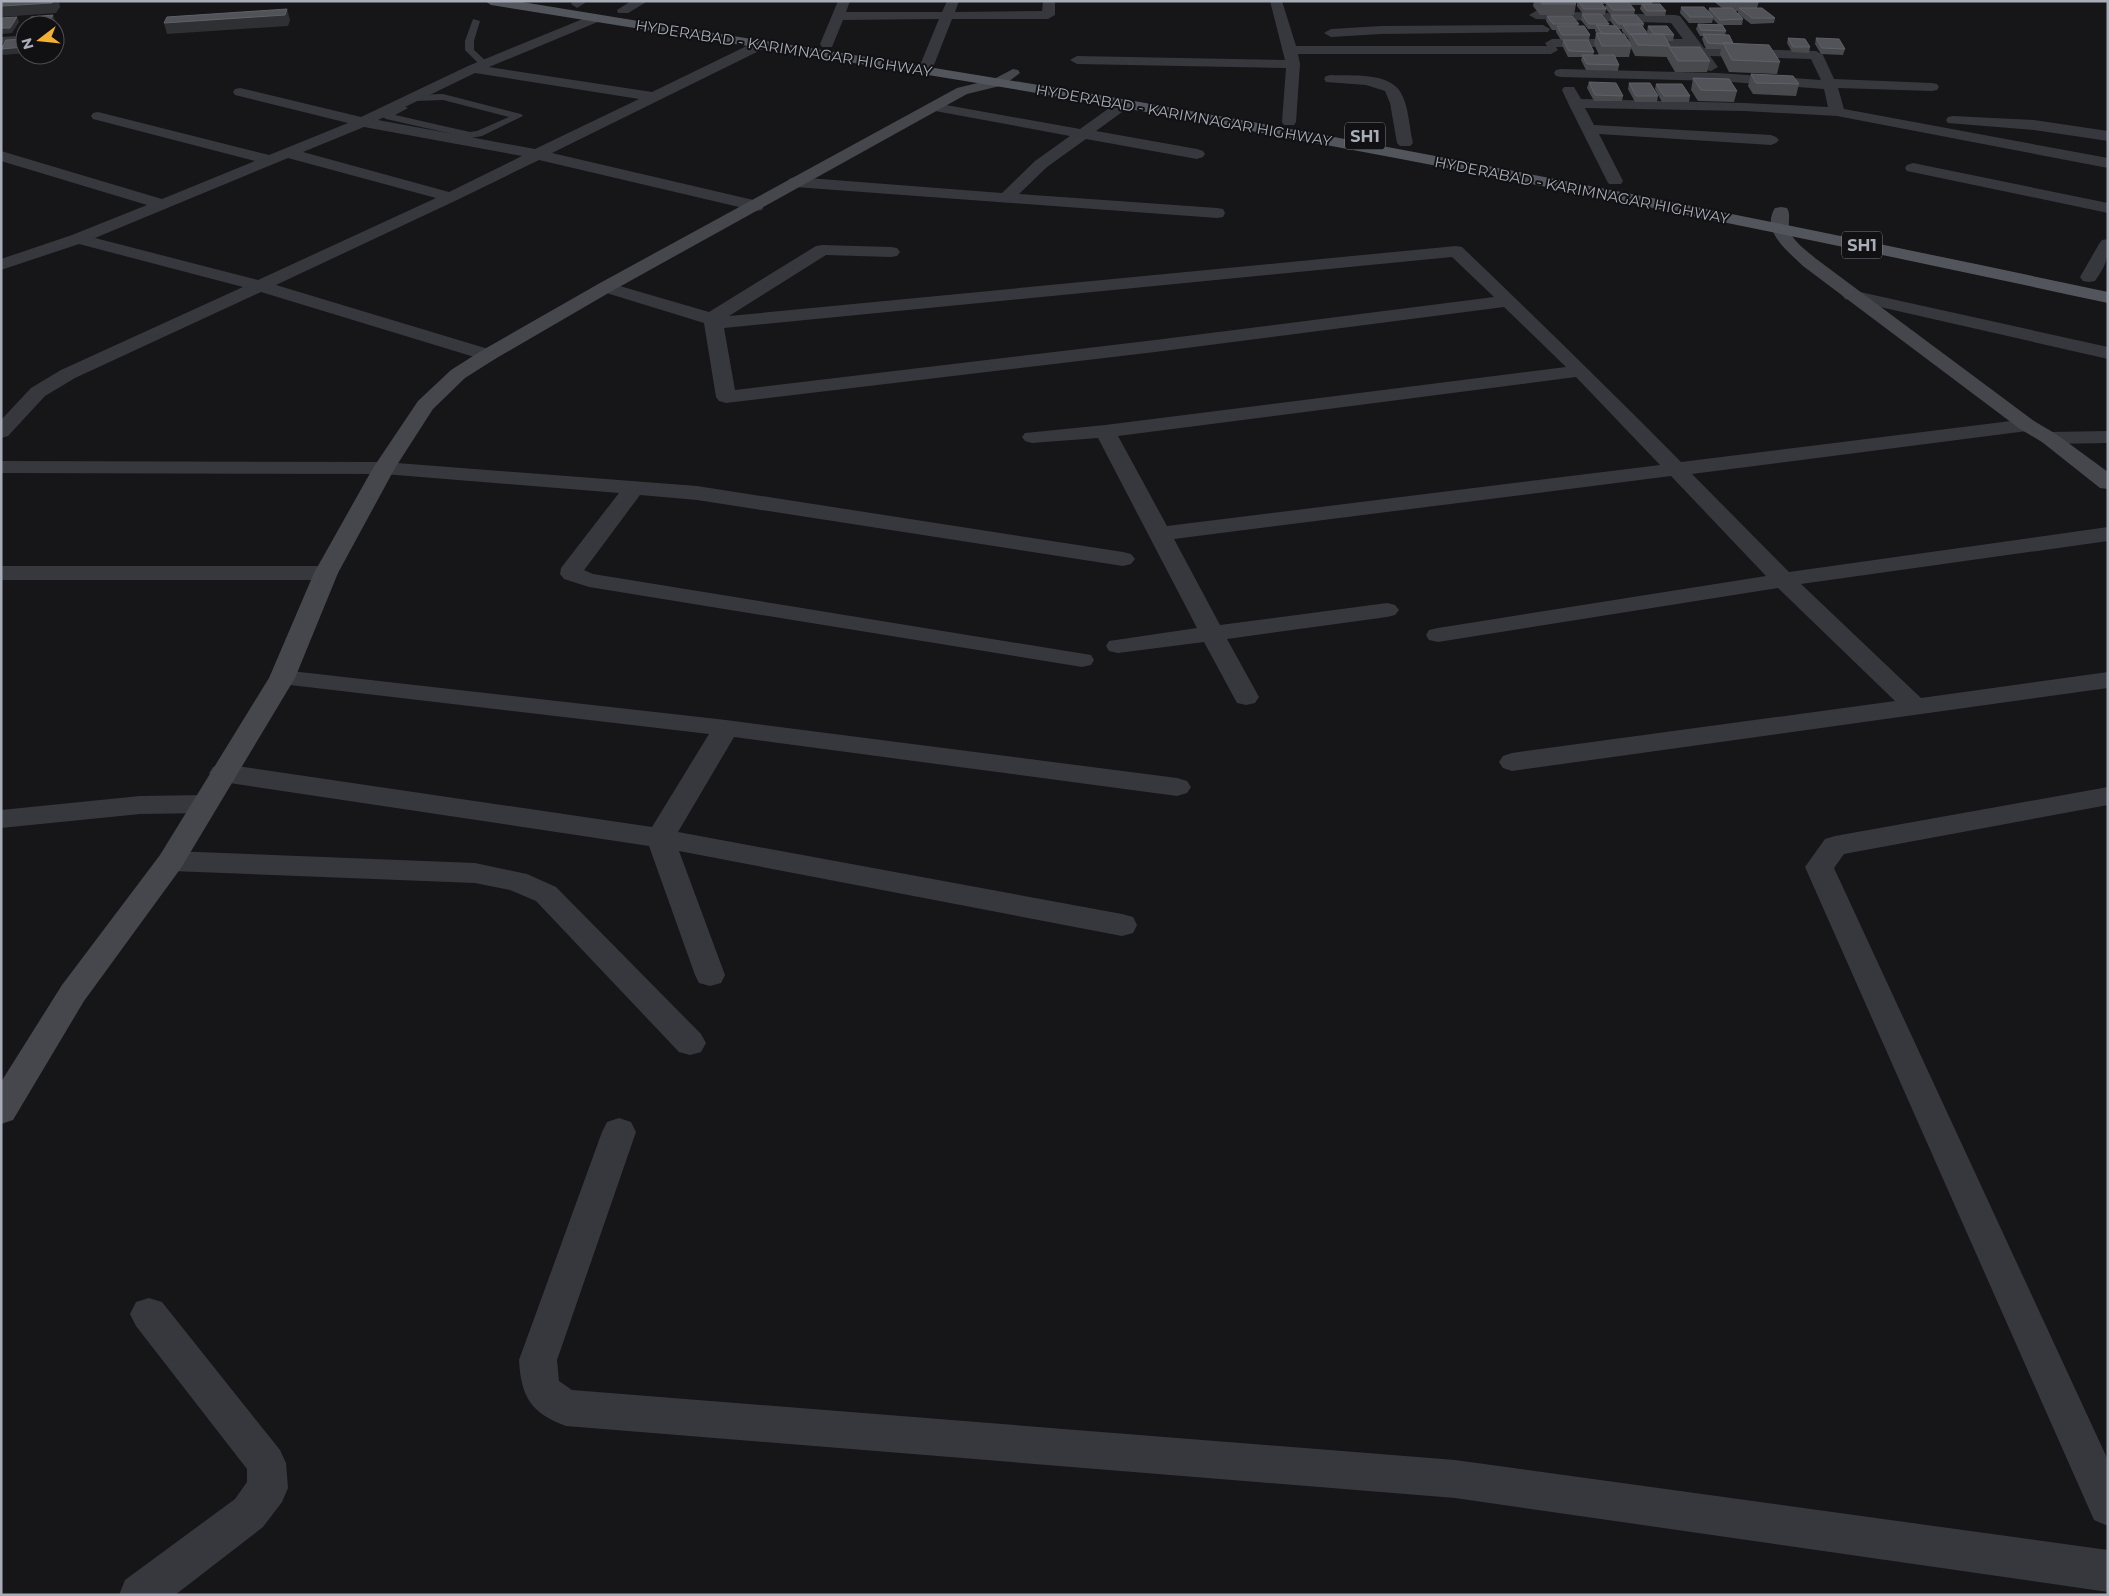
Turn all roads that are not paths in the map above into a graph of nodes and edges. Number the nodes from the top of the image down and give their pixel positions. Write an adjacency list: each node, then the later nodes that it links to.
1 (491, 1): 14 (main road, HYDERABAD - KARIMNAGAR HIGHWAY / SH1)
2 (562, 1): 9 (main road, HYDERABAD - KARIMNAGAR HIGHWAY / SH1)
3 (642, 1): 10 (street)
4 (844, 1): 11 (street)
5 (953, 1): 12 (street)
6 (1049, 1): 12 (street)
7 (1276, 1): 18 (street)
8 (1527, 1): 13 (street)
9 (579, 2): 10 (main road, HYDERABAD - KARIMNAGAR HIGHWAY / SH1)
10 (623, 10): 22 (main road, HYDERABAD - KARIMNAGAR HIGHWAY / SH1)
11 (837, 16): 12 (street); 22 (street)
12 (946, 16): 28 (street)
13 (1536, 16): 16 (street); 24 (street)
14 (595, 18): 21 (main road, HYDERABAD - KARIMNAGAR HIGHWAY / SH1); 30 (street)
15 (476, 21): 30 (lane)
16 (1543, 29): 17 (street); 23 (street)
17 (1446, 30): 18 (street); 26 (street)
18 (1285, 36): 25 (street)
19 (15, 39): 20 (lane)
20 (1, 40)
21 (762, 44): 28 (main road, HYDERABAD - KARIMNAGAR HIGHWAY / SH1); 41 (street)
22 (827, 44): 28 (main road, HYDERABAD - KARIMNAGAR HIGHWAY / SH1)
23 (1551, 47): 24 (street); 26 (street); 33 (street)
24 (1697, 48): 34 (street); 38 (street)
25 (1291, 50): 26 (street); 29 (street)
26 (1459, 50)
27 (1077, 60): 29 (street)
28 (927, 64): 31 (main road, HYDERABAD - KARIMNAGAR HIGHWAY / SH1); 37 (main road, HYDERABAD - KARIMNAGAR HIGHWAY / SH1)
29 (1293, 64): 52 (street)
30 (479, 67): 41 (street); 42 (street)
31 (981, 67): 32 (main road, HYDERABAD - KARIMNAGAR HIGHWAY / SH1); 37 (street)
32 (1013, 73): 36 (street); 52 (main road, HYDERABAD - KARIMNAGAR HIGHWAY / SH1)
33 (1561, 73): 34 (street); 43 (street)
34 (1718, 77): 38 (street); 47 (street)
35 (1331, 80): 58 (street)
36 (999, 82): 37 (main road, HYDERABAD - KARIMNAGAR HIGHWAY / SH1); 44 (main road, HYDERABAD - KARIMNAGAR HIGHWAY / SH1)
37 (963, 84): 46 (street)
38 (1829, 84): 39 (street); 48 (street)
39 (1932, 87)
40 (240, 92): 51 (street)
41 (653, 97): 59 (street)
42 (412, 98): 45 (street); 45 (lane)
43 (1574, 103): 47 (street); 53 (street)
44 (1124, 104): 54 (street); 75 (main road, HYDERABAD - KARIMNAGAR HIGHWAY / SH1)
45 (396, 106): 51 (street)
46 (935, 107): 54 (street); 66 (street)
47 (1744, 107): 48 (street)
48 (1837, 112): 50 (street)
49 (98, 116): 62 (street)
50 (1856, 116): 55 (street); 57 (street)
51 (363, 122): 59 (street); 62 (street)
52 (1289, 122): 58 (main road, HYDERABAD - KARIMNAGAR HIGHWAY / SH1)
53 (1590, 129): 56 (street); 65 (street)
54 (1082, 135): 60 (street); 70 (street)
55 (2108, 136)
56 (1771, 140)
57 (1986, 141): 63 (street); 67 (street)
58 (1406, 143): 65 (main road, HYDERABAD - KARIMNAGAR HIGHWAY / SH1)
59 (535, 154): 69 (street); 72 (street)
60 (1197, 154)
61 (1, 156): 71 (street)
62 (278, 156): 69 (street); 71 (street)
63 (2108, 163)
64 (1913, 168): 67 (street)
65 (1615, 181): 68 (main road, HYDERABAD - KARIMNAGAR HIGHWAY / SH1)
66 (795, 182): 70 (street); 72 (street)
67 (1999, 186): 73 (street)
68 (1674, 192)
69 (451, 197): 83 (street)
70 (1006, 198): 74 (street)
71 (162, 204): 76 (street)
72 (756, 206): 84 (street)
73 (2108, 208)
74 (1217, 213)
75 (1782, 216): 85 (street); 86 (main road, HYDERABAD - KARIMNAGAR HIGHWAY / SH1)
76 (78, 239): 80 (street); 83 (street)
77 (2108, 244): 81 (street)
78 (1940, 245): 81 (main road)
79 (892, 252): 88 (street)
80 (1, 265)
81 (2090, 277): 82 (main road)
82 (2108, 281)
83 (258, 285): 90 (street); 94 (street)
84 (606, 287): 88 (street); 90 (street)
85 (1852, 295): 89 (street); 92 (street)
86 (2108, 298)
87 (1509, 301): 88 (street); 88 (street); 91 (street)
88 (712, 321)
89 (2108, 353)
90 (488, 355): 99 (street)
91 (1580, 371): 93 (street); 100 (street)
92 (2027, 425): 97 (street); 100 (street)
93 (1105, 431): 96 (street); 103 (street)
94 (1, 432)
95 (2108, 436): 97 (street)
96 (1032, 437)
97 (2049, 438): 101 (street)
98 (1, 467): 99 (street)
99 (384, 468): 102 (street); 107 (street)
100 (1676, 469): 103 (street); 108 (street)
101 (2108, 483)
102 (634, 488): 105 (street); 113 (street)
103 (1160, 534): 110 (street)
104 (2108, 534): 108 (street)
105 (1123, 559)
106 (1, 573): 107 (street)
107 (326, 573): 114 (street)
108 (1783, 580): 111 (street); 117 (street)
109 (1387, 610): 110 (street)
110 (1212, 633): 112 (street); 116 (street)
111 (1438, 635)
112 (1118, 646)
113 (1082, 660)
114 (282, 678): 118 (street); 120 (street)
115 (2108, 680): 117 (street)
116 (1246, 697)
117 (1916, 707): 119 (street)
118 (726, 728): 121 (street); 125 (street)
119 (1512, 762)
120 (224, 772): 123 (street); 125 (street)
121 (1177, 787)
122 (2108, 796): 133 (street)
123 (204, 804): 124 (street); 126 (street)
124 (1, 819)
125 (660, 838): 127 (street); 128 (street)
126 (171, 861): 129 (street); 130 (street)
127 (1122, 925)
128 (710, 974)
129 (690, 1043)
130 (1, 1111)
131 (619, 1132): 134 (street)
132 (149, 1314): 135 (street)
133 (2108, 1506)
134 (2108, 1571)
135 (140, 1595)

